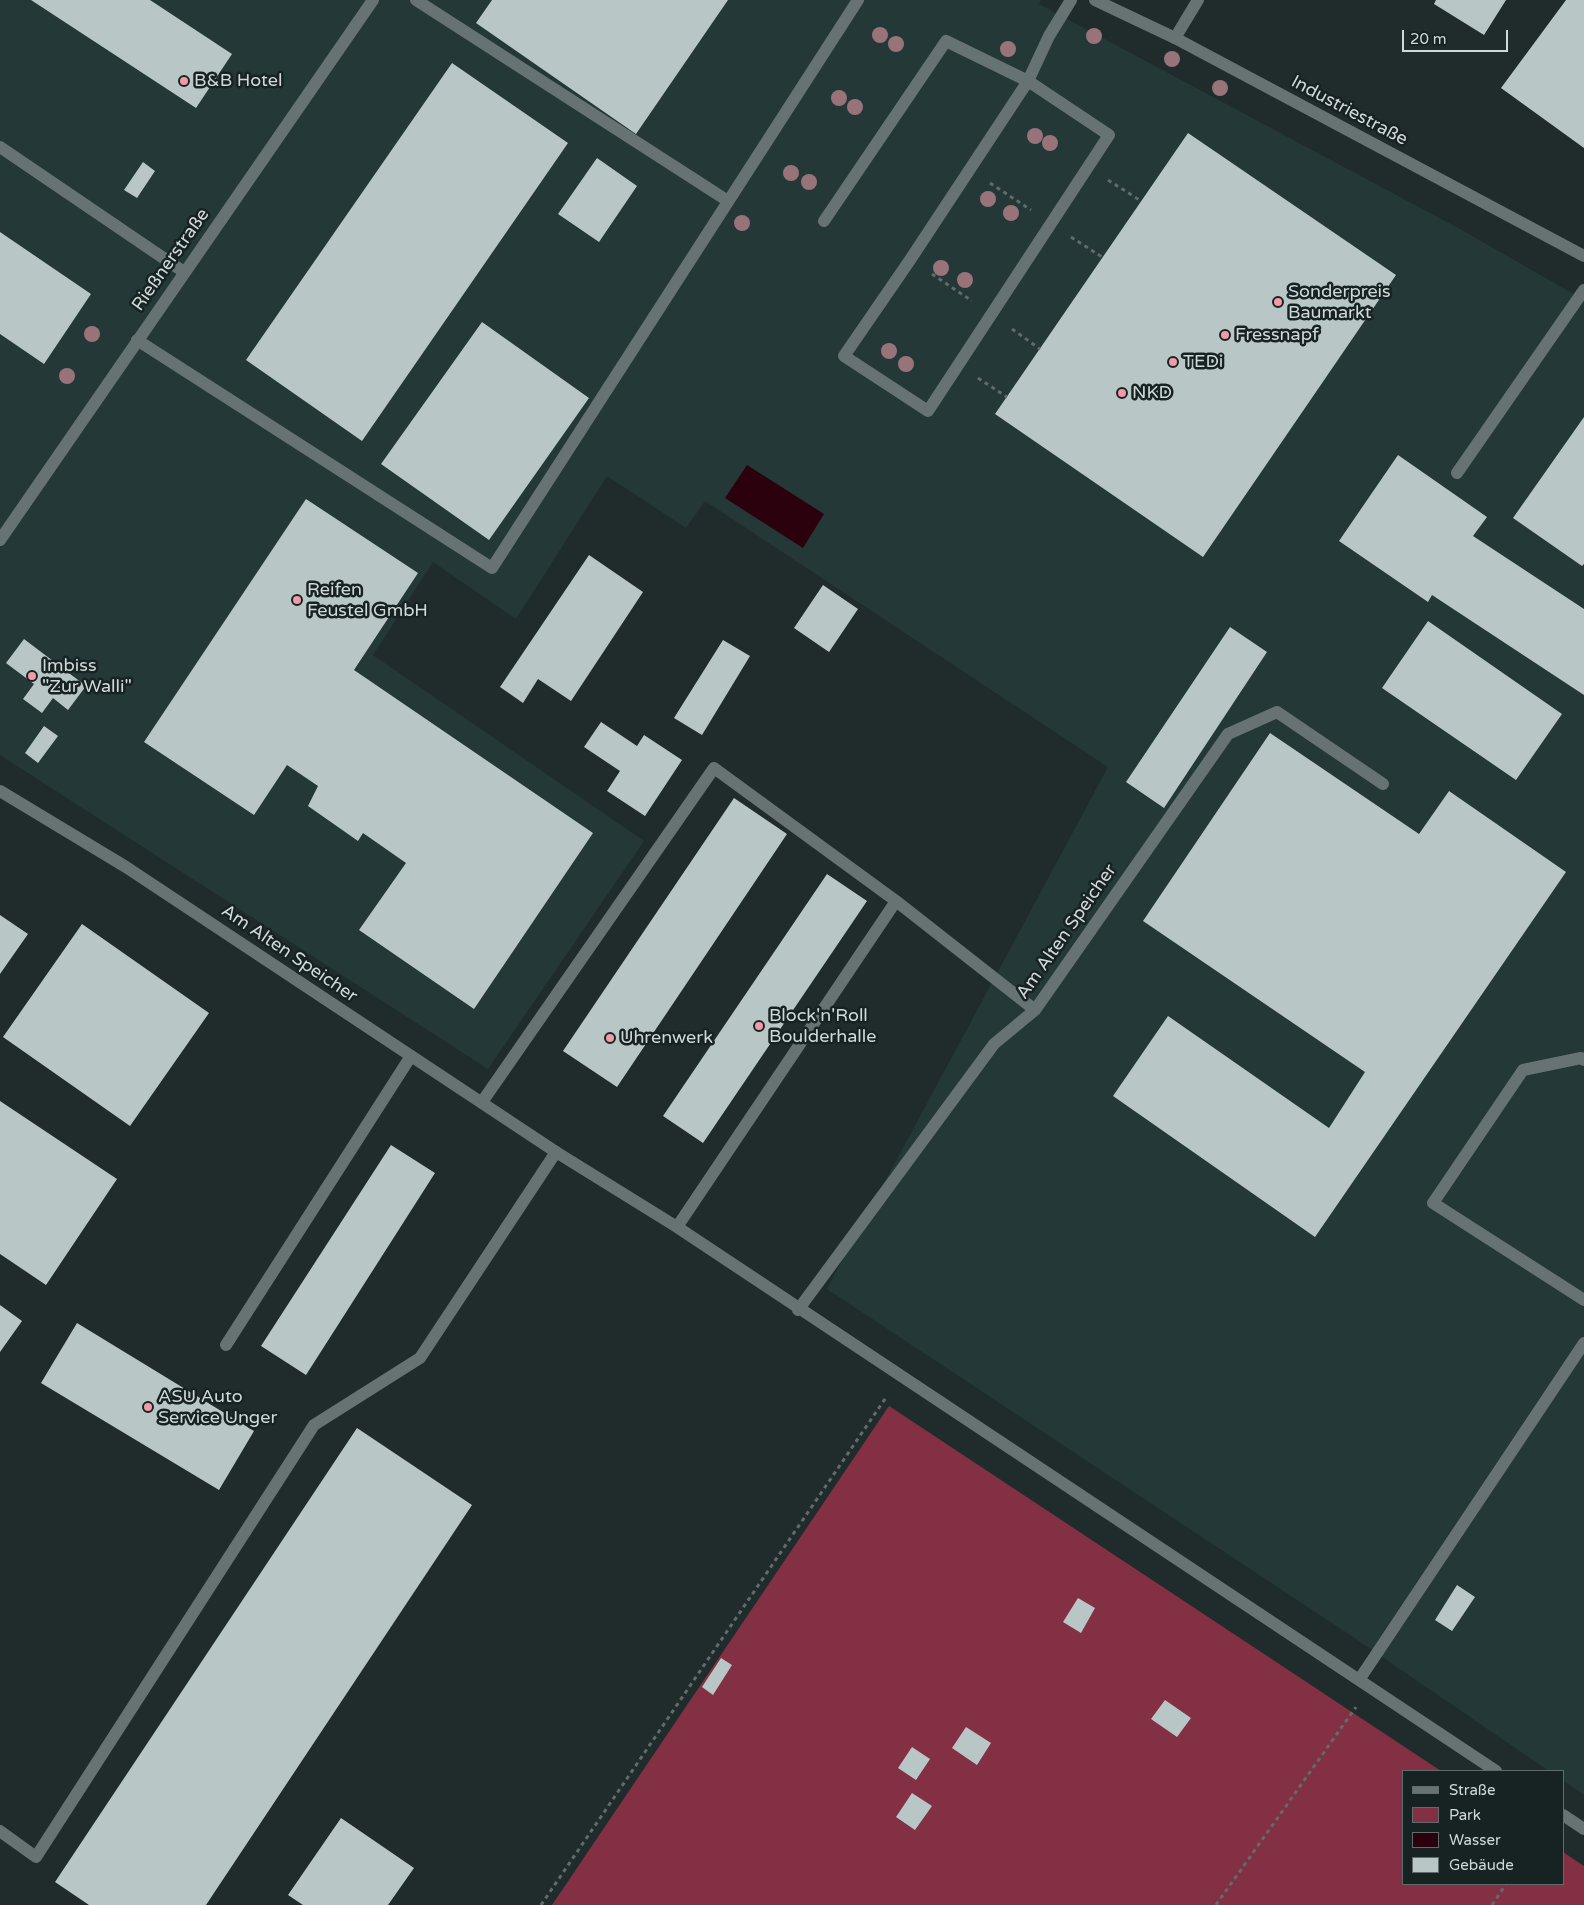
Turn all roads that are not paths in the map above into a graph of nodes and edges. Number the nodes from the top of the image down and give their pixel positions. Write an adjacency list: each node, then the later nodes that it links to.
1 (373, 0): 13 (street, Rießnerstraße)
2 (416, 0): 10 (street)
3 (858, 0): 10 (street)
4 (1071, 0): 8 (street)
5 (1095, 0): 7 (street, Industriestraße)
6 (1198, 0): 7 (street)
7 (1175, 38): 12 (street, Industriestraße)
8 (1028, 81): 8 (street); 11 (street)
9 (0, 147): 13 (street)
10 (728, 201): 15 (street)
11 (824, 220)
12 (1584, 256)
13 (184, 272): 15 (street, Rießnerstraße)
14 (1584, 290): 16 (street)
15 (137, 340): 17 (street, Rießnerstraße)
16 (1457, 473)
17 (0, 540)
18 (1383, 784): 21 (street, Am Alten Speicher)
19 (0, 791): 22 (street, Am Alten Speicher)
20 (896, 901): 21 (street); 24 (street); 26 (street)
21 (1035, 1010): 28 (street, Am Alten Speicher)
22 (411, 1056): 24 (street, Am Alten Speicher); 30 (street)
23 (1584, 1060): 27 (street)
24 (482, 1102): 25 (street, Am Alten Speicher)
25 (556, 1152): 26 (street, Am Alten Speicher); 35 (street)
26 (677, 1228): 28 (street, Am Alten Speicher)
27 (1584, 1300)
28 (798, 1310): 31 (street, Am Alten Speicher)
29 (1584, 1343): 31 (street)
30 (226, 1345)
31 (1364, 1684): 32 (street, Am Alten Speicher)
32 (1494, 1770)
33 (1564, 1816): 34 (street)
34 (1584, 1829)
35 (0, 1831)

